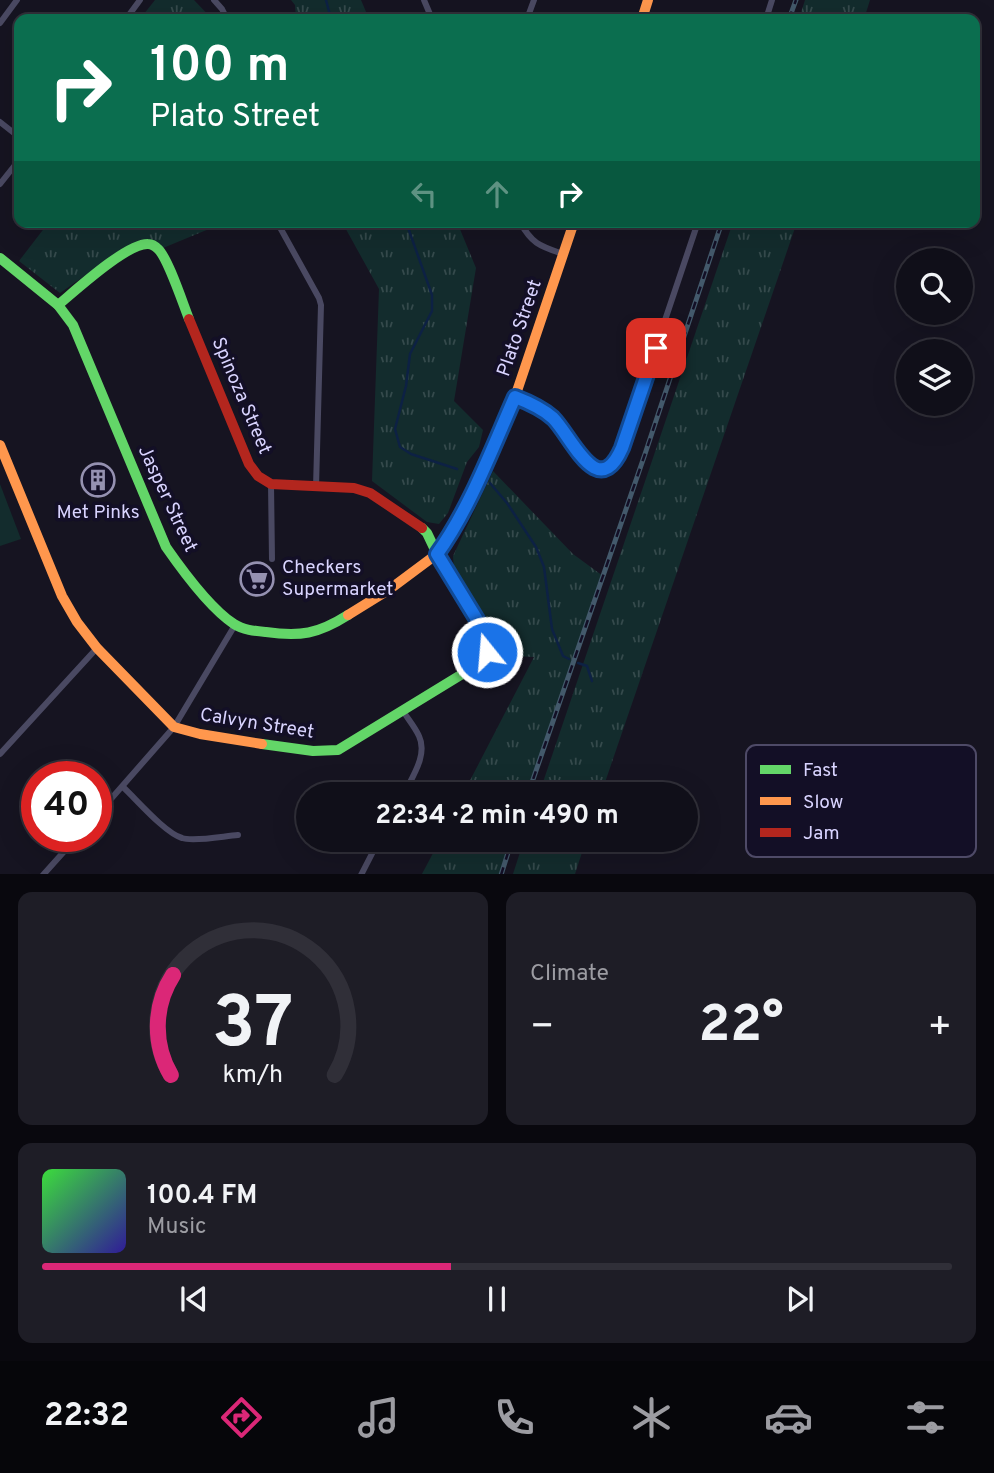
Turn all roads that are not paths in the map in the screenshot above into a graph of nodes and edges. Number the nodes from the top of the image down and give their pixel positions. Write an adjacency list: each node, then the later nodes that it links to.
1 (17, 0): 6 (street)
2 (140, 0): 4 (street)
3 (214, 0): 5 (street)
4 (129, 14)
5 (224, 14)
6 (0, 23)
7 (0, 121): 8 (street)
8 (14, 133)
9 (14, 166): 10 (street)
10 (0, 184)
11 (280, 228): 21 (street)
12 (523, 228): 15 (street)
13 (572, 228): 15 (street, Plato Street)
14 (696, 228): 18 (street)
15 (563, 254): 18 (street, Plato Street)
16 (2, 260): 17 (street, Jasper Street)
17 (58, 305): 20 (street, Spinoza Street); 24 (street, Jasper Street)
18 (515, 397): 22 (street, Plato Street)
19 (0, 445): 25 (street, Calvyn Street)
20 (271, 484): 21 (street); 23 (street)
21 (316, 487): 22 (street)
22 (437, 554): 24 (street); 26 (street, Calvyn Street)
23 (272, 559)
24 (235, 625): 27 (street)
25 (97, 648): 27 (street, Calvyn Street); 28 (street)
26 (403, 711): 27 (street, Calvyn Street); 29 (street)
27 (174, 727): 30 (street)
28 (0, 754)
29 (410, 782)
30 (123, 787): 31 (street); 32 (street)
31 (112, 799)
32 (238, 835)
33 (63, 852): 35 (street)
34 (373, 852): 36 (street)
35 (43, 874)
36 (361, 874)

